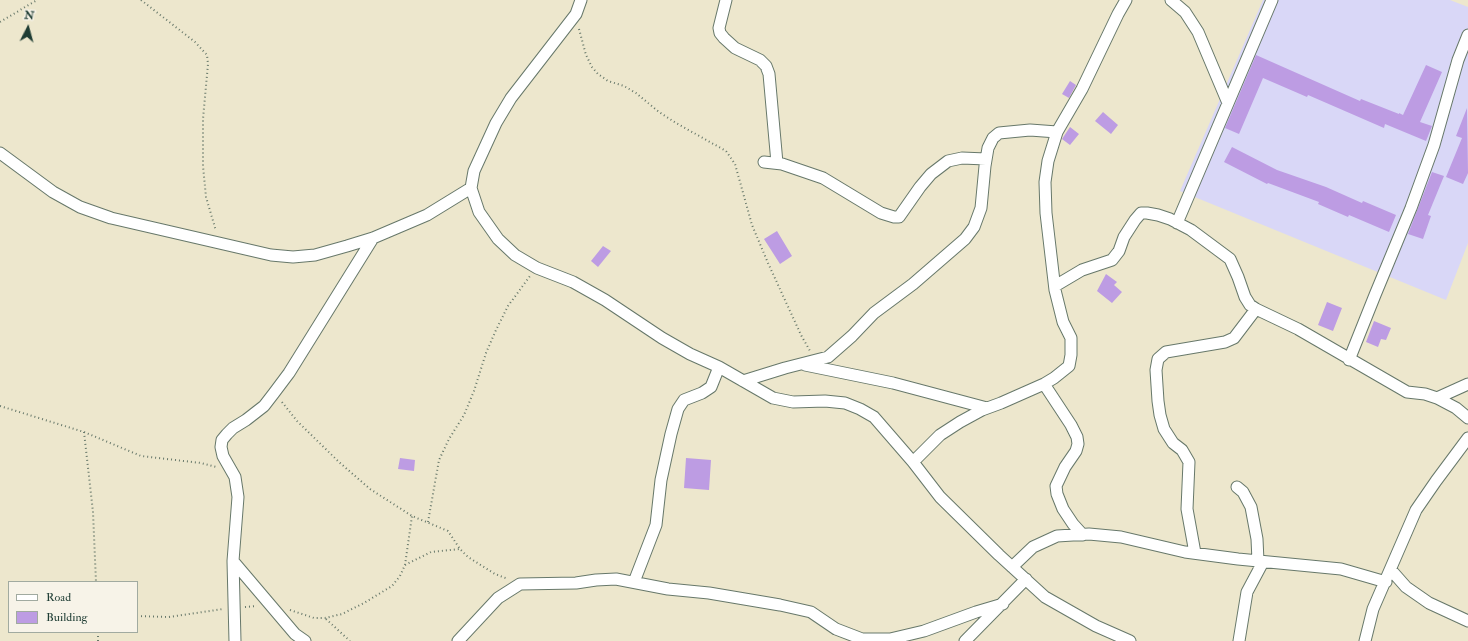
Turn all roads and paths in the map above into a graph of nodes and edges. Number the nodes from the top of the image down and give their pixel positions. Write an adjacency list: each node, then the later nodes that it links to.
1 (37, 0): 9 (path)
2 (141, 0): 20 (path)
3 (581, 0): 8 (street)
4 (726, 0): 16 (street)
5 (1126, 0): 12 (street)
6 (1171, 0): 11 (street)
7 (1272, 0): 11 (street)
8 (576, 14): 17 (street); 24 (path)
9 (0, 22)
10 (1468, 35): 25 (street)
11 (1228, 103): 18 (street)
12 (1056, 132): 14 (street); 22 (street)
13 (0, 153): 20 (street)
14 (986, 158): 16 (street); 24 (street)
15 (764, 162): 16 (street)
16 (777, 163)
17 (471, 188): 19 (street); 21 (street)
18 (1177, 223): 22 (street); 23 (street)
19 (372, 238): 20 (street); 31 (street)
20 (219, 243)
21 (538, 268): 27 (street); 42 (path)
22 (1055, 286): 29 (street)
23 (1256, 309): 25 (street); 45 (street)
24 (816, 360): 26 (street)
25 (1350, 360): 32 (street)
26 (801, 364): 28 (street); 34 (street)
27 (718, 367): 28 (street); 53 (street)
28 (743, 381): 38 (street)
29 (1044, 384): 34 (street); 43 (street)
30 (1468, 384): 32 (street)
31 (274, 393): 41 (path); 46 (street)
32 (1437, 398): 35 (street)
33 (0, 406): 36 (path)
34 (988, 408): 38 (street)
35 (1468, 418)
36 (84, 432): 39 (path); 52 (path)
37 (1468, 438): 50 (street)
38 (912, 462): 49 (street)
39 (216, 468)
40 (1237, 487): 47 (street)
41 (412, 516): 42 (path); 48 (path)
42 (428, 523): 44 (path)
43 (1083, 535): 45 (street); 49 (street)
44 (460, 549): 48 (path); 55 (path)
45 (1195, 554): 47 (street)
46 (233, 561): 57 (street); 58 (street)
47 (1260, 562): 54 (street); 71 (street)
48 (405, 564): 61 (path)
49 (1012, 567): 51 (street)
50 (1391, 570): 54 (street); 62 (street)
51 (1026, 579): 56 (street); 70 (street)
52 (96, 581)
53 (634, 582): 55 (street); 63 (street)
54 (1386, 582): 72 (street)
55 (520, 584): 67 (street)
56 (1003, 604): 63 (street); 69 (street)
57 (272, 606): 58 (path); 65 (street)
58 (234, 608): 60 (path); 64 (street)
59 (288, 609): 61 (path)
60 (138, 616)
61 (325, 618): 66 (path)
62 (1468, 621)
63 (836, 629): 68 (street)
64 (235, 641)
65 (305, 641)
66 (350, 641)
67 (458, 641)
68 (848, 641)
69 (965, 641)
70 (1130, 641)
71 (1239, 641)
72 (1365, 641)

